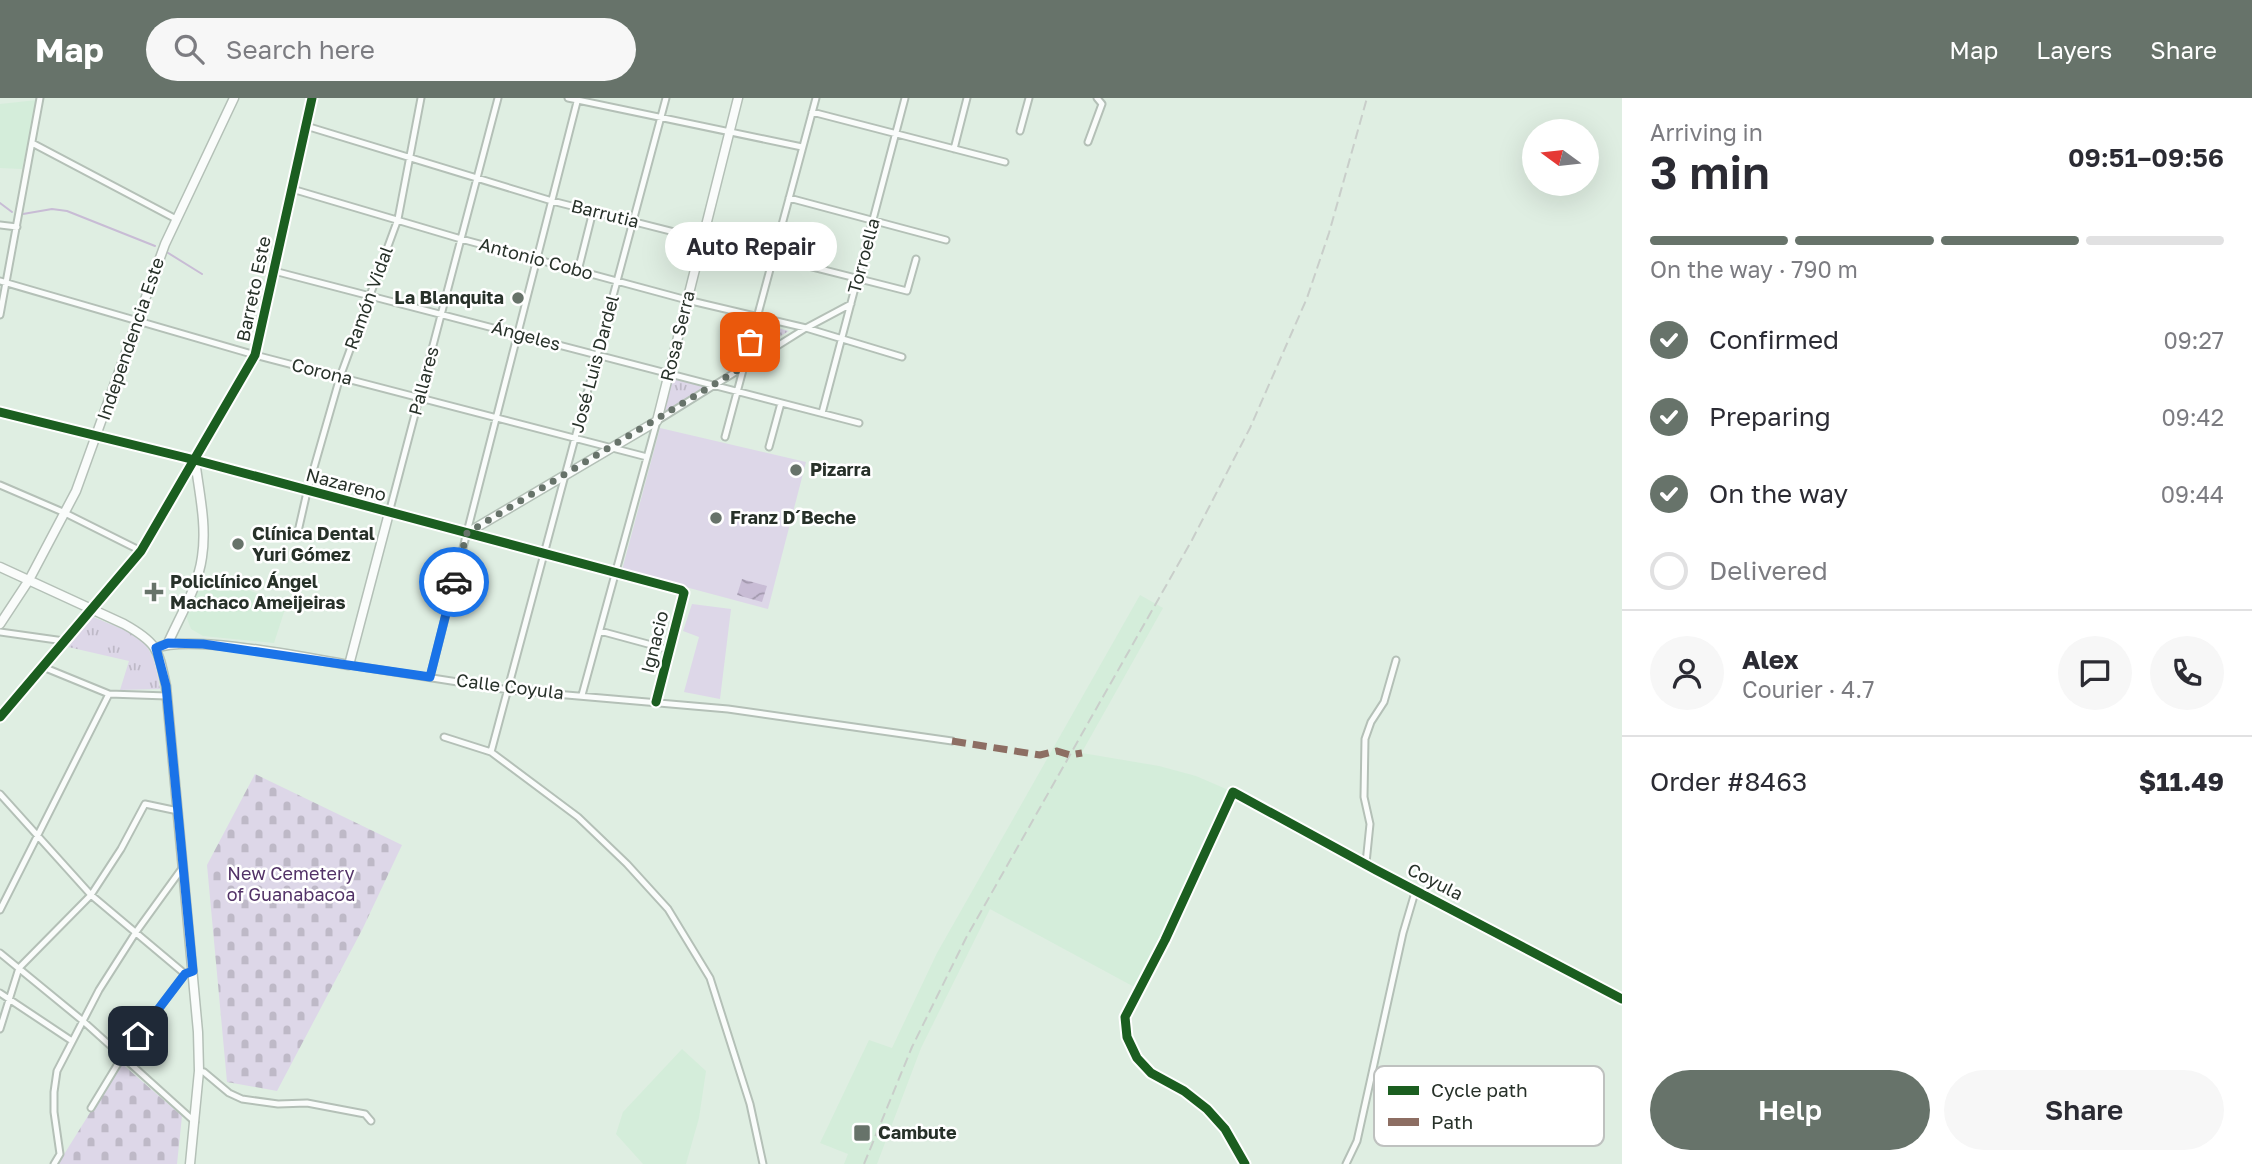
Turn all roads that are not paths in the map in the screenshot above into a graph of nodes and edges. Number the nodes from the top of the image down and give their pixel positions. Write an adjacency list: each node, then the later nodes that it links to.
1 (40, 98): 21 (street)
2 (234, 98): 32 (street, Independencia Este)
3 (312, 98): 17 (street, Barreto Este)
4 (421, 98): 25 (street, Ramón Vidal)
5 (498, 98): 27 (street, Pallares)
6 (568, 98): 14 (street)
7 (666, 98): 16 (street, José Luis Dardel)
8 (738, 98): 19 (street, Rosa Serra)
9 (816, 98): 15 (street)
10 (905, 98): 20 (street, Torroella)
11 (967, 98): 24 (street)
12 (1029, 98): 18 (street)
13 (1097, 98): 22 (street)
14 (578, 99): 16 (street); 30 (street)
15 (812, 112): 20 (street); 23 (street)
16 (661, 118): 19 (street); 35 (street, José Luis Dardel)
17 (306, 127): 25 (street, Barrutia); 28 (street, Barreto Este)
18 (1020, 131)
19 (730, 132): 23 (street); 39 (street, Rosa Serra)
20 (896, 133): 24 (street); 34 (street, Torroella)
21 (33, 142): 32 (street); 37 (street)
22 (1088, 142)
23 (802, 147): 29 (street)
24 (954, 149): 26 (street)
25 (411, 158): 27 (street, Barrutia); 33 (street, Ramón Vidal)
26 (1005, 162)
27 (477, 180): 30 (street, Barrutia); 38 (street, Pallares)
28 (292, 189): 33 (street, Antonio Cobo); 44 (street, Barreto Este)
29 (789, 198): 34 (street); 41 (street)
30 (552, 201): 31 (street, Barrutia); 42 (street)
31 (593, 211): 35 (street, Barrutia); 45 (street)
32 (176, 219): 55 (street, Independencia Este)
33 (398, 219): 38 (street, Antonio Cobo); 49 (street, Ramón Vidal)
34 (873, 220): 40 (street); 46 (street, Torroella)
35 (632, 221): 39 (street, Barrutia); 47 (street, José Luis Dardel)
36 (0, 225): 37 (street)
37 (17, 227): 48 (street)
38 (461, 239): 42 (street, Antonio Cobo); 52 (street, Pallares)
39 (703, 239): 41 (street, Barrutia); 50 (street, Rosa Serra)
40 (946, 240)
41 (773, 257): 46 (street, Barrutia); 54 (street)
42 (537, 259): 45 (street, Antonio Cobo); 57 (street)
43 (916, 259): 46 (street, Barrutia)
44 (274, 271): 49 (street, Ángeles); 59 (street, Barreto Este)
45 (578, 271): 47 (street, Antonio Cobo)
46 (859, 279): 51 (street, Torroella)
47 (617, 280): 50 (street, Antonio Cobo); 60 (street, José Luis Dardel)
48 (3, 282): 53 (street); 55 (street, Corona)
49 (370, 296): 52 (street, Ángeles); 64 (street, Ramón Vidal)
50 (687, 300): 54 (street, Antonio Cobo); 63 (street, Rosa Serra)
51 (852, 304): 56 (street); 58 (street, Torroella)
52 (442, 314): 57 (street, Ángeles); 67 (street, Pallares)
53 (0, 315)
54 (757, 316): 56 (street, Antonio Cobo); 62 (street)
55 (138, 319): 59 (street, Corona); 74 (street, Independencia Este)
56 (806, 328): 58 (street, Antonio Cobo); 62 (street)
57 (518, 335): 60 (street, Ángeles); 71 (street)
58 (841, 339): 61 (street, Antonio Cobo); 70 (street, Torroella)
59 (256, 355): 64 (street, Corona); 80 (street, Barreto Este)
60 (597, 355): 63 (street, Ángeles); 76 (street, José Luis Dardel)
61 (902, 357)
62 (743, 367): 65 (street); 66 (street)
63 (668, 374): 65 (street, Ángeles); 72 (street, Rosa Serra)
64 (340, 377): 67 (street, Corona); 83 (street, Ramón Vidal)
65 (714, 386): 66 (street, Ángeles); 72 (street)
66 (737, 392): 68 (street, Ángeles); 75 (street)
67 (420, 397): 71 (street, Corona); 85 (street, Pallares)
68 (780, 403): 70 (street, Ángeles); 77 (street)
69 (0, 412): 74 (street, Nazareno)
70 (822, 413): 73 (street, Ángeles)
71 (496, 418): 76 (street, Corona); 86 (street)
72 (657, 421): 78 (street); 79 (street, Rosa Serra)
73 (859, 423)
74 (97, 435): 80 (street, Nazareno); 84 (street, Independencia Este)
75 (725, 437)
76 (576, 439): 78 (street, Corona); 81 (street, José Luis Dardel)
77 (769, 447)
78 (610, 448): 79 (street, Corona); 81 (street)
79 (646, 457): 91 (street, Rosa Serra)
80 (195, 460): 83 (street, Nazareno); 88 (street, Barreto Este); 99 (street)
81 (566, 475): 86 (street); 89 (street, José Luis Dardel)
82 (0, 485): 84 (street)
83 (307, 492): 85 (street, Nazareno); 87 (street, Ramón Vidal)
84 (65, 513): 88 (street); 92 (street, Independencia Este)
85 (389, 513): 86 (street, Nazareno); 103 (street, Pallares)
86 (467, 533): 89 (street, Nazareno); 105 (street)
87 (297, 537)
88 (141, 551): 94 (street, Barreto Este)
89 (544, 554): 91 (street, Nazareno); 106 (street, José Luis Dardel)
90 (0, 567): 92 (street)
91 (615, 573): 93 (street, Nazareno); 96 (street, Rosa Serra)
92 (29, 579): 94 (street); 95 (street, Independencia Este)
93 (683, 591): 101 (street, Ignacio)
94 (93, 609): 98 (street, Barreto Este); 100 (street)
95 (0, 624)
96 (600, 631): 101 (street); 108 (street, Rosa Serra)
97 (0, 632): 98 (street)
98 (65, 642): 104 (street, Barreto Este)
99 (168, 643): 100 (street, Calle Coyula); 103 (street, Calle Coyula)
100 (156, 648): 109 (street)
101 (670, 650): 110 (street, Ignacio)
102 (1396, 660): 118 (street)
103 (349, 664): 105 (street, Calle Coyula)
104 (43, 667): 107 (street); 111 (street, Barreto Este)
105 (430, 677): 106 (street, Calle Coyula)
106 (509, 691): 108 (street, Calle Coyula); 114 (street, José Luis Dardel)
107 (109, 694): 109 (street); 117 (street)
108 (582, 695): 110 (street, Calle Coyula)
109 (167, 696): 116 (street)
110 (656, 702): 113 (street)
111 (0, 717)
112 (444, 737): 114 (street)
113 (953, 741)
114 (491, 752): 140 (street)
115 (0, 795): 117 (street)
116 (178, 811): 119 (street); 121 (street)
117 (37, 836): 121 (street); 122 (street)
118 (1366, 863): 120 (street, Coyula); 141 (street, Coyula)
119 (183, 867): 123 (street); 126 (street)
120 (1416, 889): 129 (street, Coyula); 142 (street)
121 (91, 895): 123 (street); 125 (street)
122 (0, 910)
123 (136, 932): 126 (street); 130 (street)
124 (0, 953): 125 (street)
125 (19, 968): 128 (street); 130 (street)
126 (189, 973): 133 (street); 134 (street)
127 (0, 993): 128 (street)
128 (9, 999): 131 (street); 132 (street)
129 (1622, 999)
130 (83, 1021): 132 (street); 133 (street)
131 (0, 1029)
132 (72, 1041): 138 (street)
133 (122, 1057): 135 (street); 137 (street)
134 (199, 1071): 136 (street); 137 (street)
135 (91, 1108)
136 (371, 1121)
137 (195, 1122): 139 (street)
138 (54, 1164)
139 (190, 1164)
140 (763, 1164)
141 (1245, 1164)
142 (1346, 1164)

